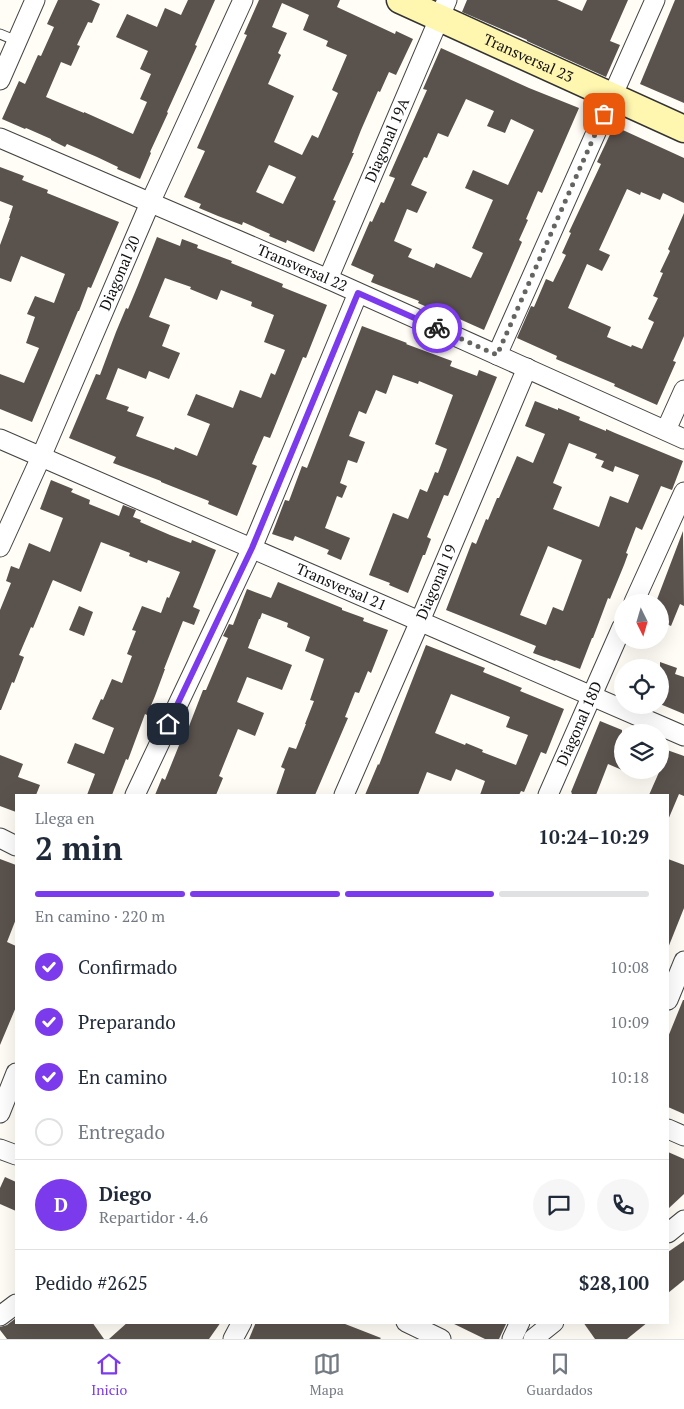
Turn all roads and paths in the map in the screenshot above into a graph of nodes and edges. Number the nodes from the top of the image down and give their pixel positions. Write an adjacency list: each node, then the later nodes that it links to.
1 (35, 0): 6 (street)
2 (243, 0): 11 (street, Diagonal 20)
3 (400, 0): 5 (street, Transversal 23)
4 (655, 0): 8 (street)
5 (443, 9): 8 (street, Transversal 23); 12 (street, Diagonal 19A)
6 (9, 38): 7 (street)
7 (0, 80)
8 (612, 97): 9 (street, Transversal 23); 14 (street)
9 (684, 129)
10 (0, 138): 11 (street, Transversal 22)
11 (150, 203): 12 (street, Transversal 22); 20 (street, Diagonal 20)
12 (328, 279): 13 (street, Transversal 22)
13 (358, 293): 14 (street, Transversal 22); 23 (street)
14 (497, 355): 15 (street, Transversal 22)
15 (527, 368): 17 (street, Transversal 22); 25 (street, Diagonal 19)
16 (684, 390): 17 (street)
17 (666, 430): 19 (street, Transversal 22)
18 (0, 439): 20 (street, Transversal 21)
19 (684, 439)
20 (41, 457): 22 (street, Diagonal 20); 23 (street, Transversal 21)
21 (684, 492): 24 (street)
22 (0, 547)
23 (252, 548): 25 (street, Transversal 21); 29 (street)
24 (638, 594)
25 (420, 621): 27 (street, Transversal 21); 30 (street, Diagonal 19)
26 (614, 645): 27 (street, Diagonal 18D)
27 (591, 696): 28 (street, Transversal 21); 31 (street, Diagonal 18D)
28 (684, 736)
29 (135, 794)
30 (344, 794)
31 (548, 794)
32 (0, 838): 33 (street)
33 (15, 846)
34 (684, 961): 35 (street)
35 (669, 998)
36 (15, 1076): 37 (street)
37 (0, 1113)
38 (669, 1129): 39 (street)
39 (684, 1136)
40 (0, 1149): 41 (street)
41 (15, 1155)
42 (684, 1220): 43 (street)
43 (669, 1232)
44 (15, 1305): 45 (street)
45 (0, 1316)
46 (241, 1324): 50 (street)
47 (410, 1324): 51 (street)
48 (519, 1324): 52 (street)
49 (552, 1324): 53 (street)
50 (233, 1339)
51 (441, 1339)
52 (512, 1339)
53 (533, 1339)

